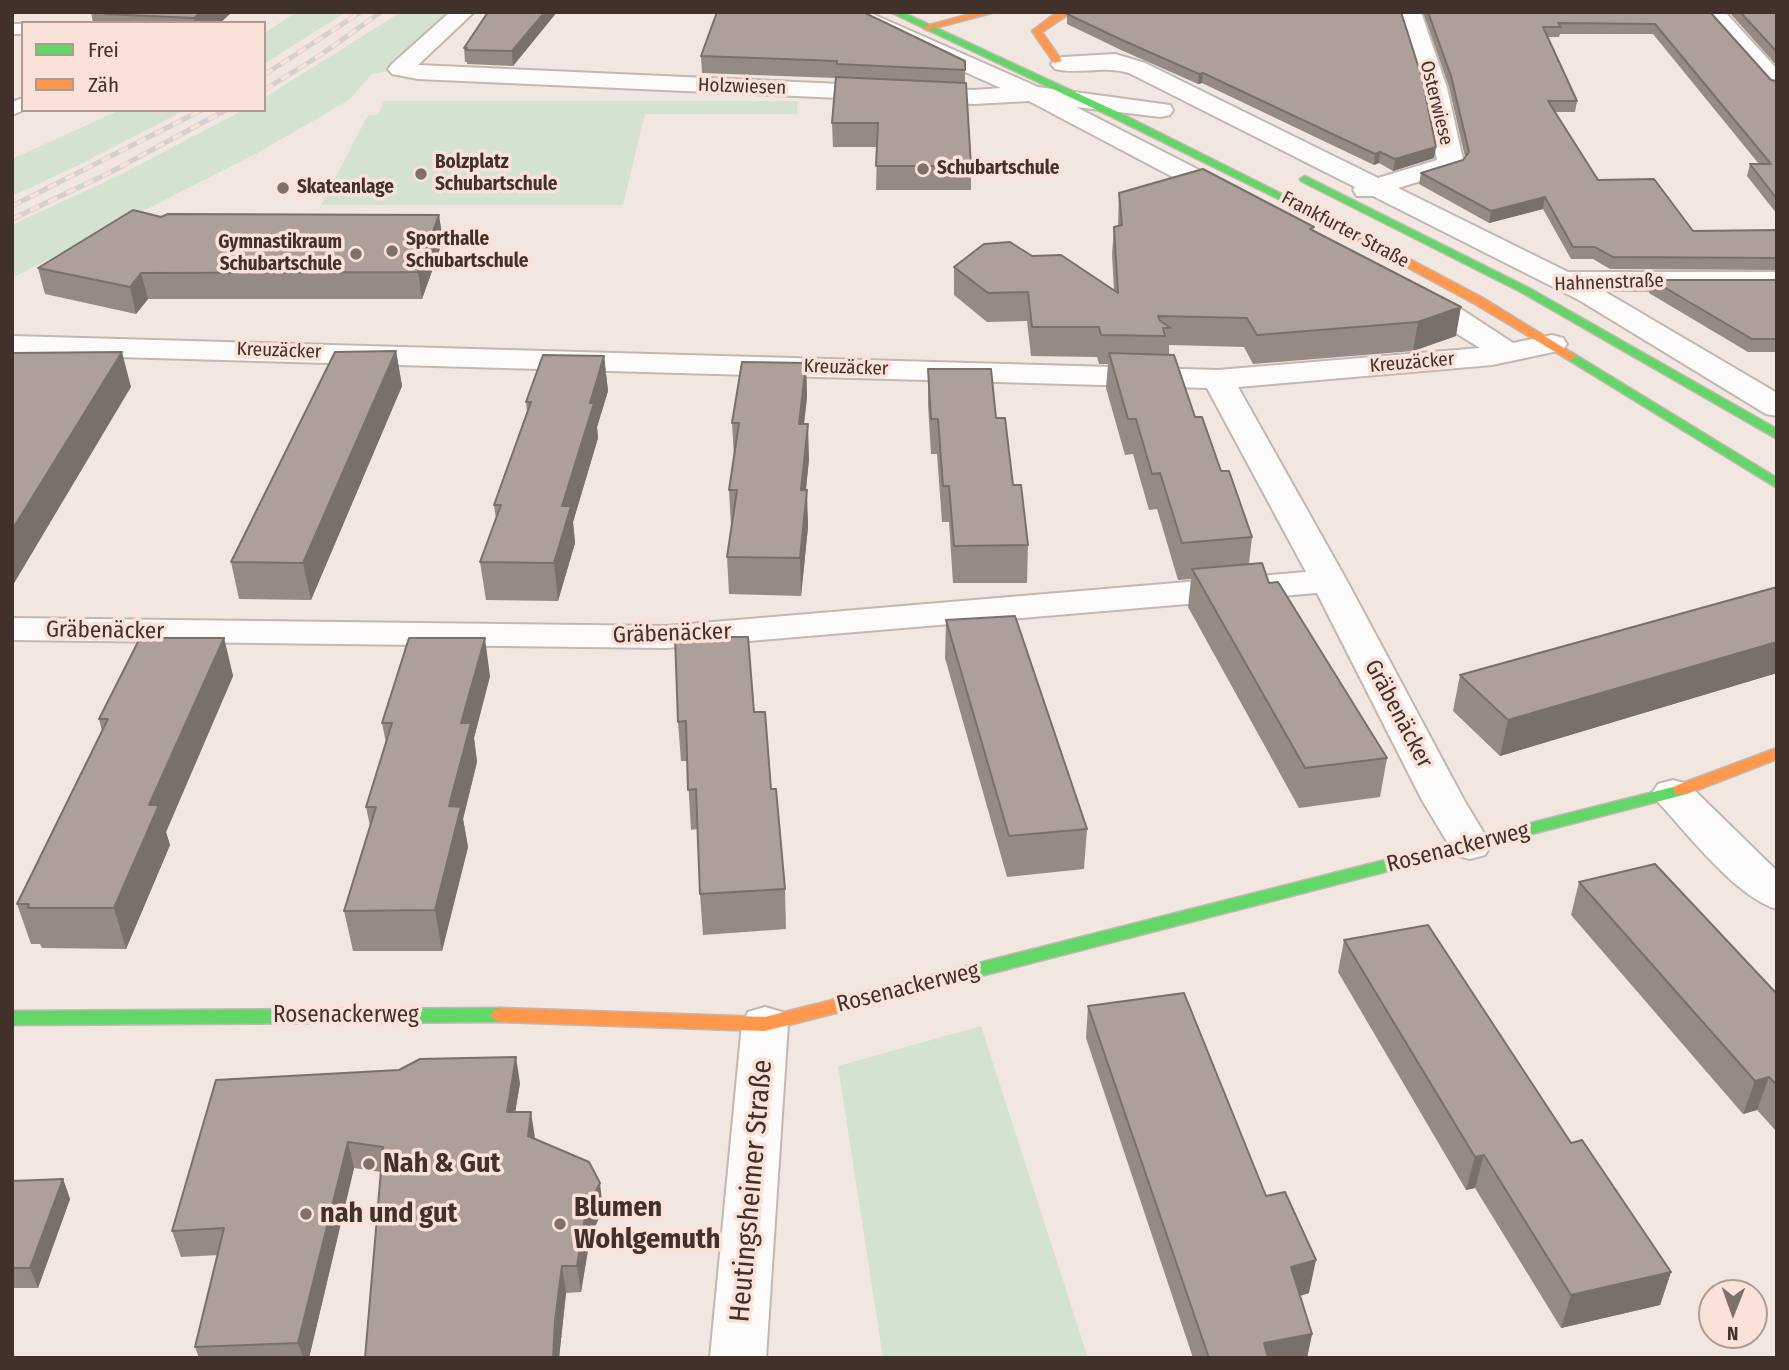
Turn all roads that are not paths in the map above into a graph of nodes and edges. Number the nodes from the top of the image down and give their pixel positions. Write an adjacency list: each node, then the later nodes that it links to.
1 (463, 12): 15 (street, Holzwiesen)
2 (849, 12): 15 (street, Frankfurter Straße)
3 (894, 12): 9 (main road, Frankfurter Straße)
4 (991, 12): 8 (main road)
5 (1069, 12): 12 (main road)
6 (1410, 12): 18 (street, Osterwiese)
7 (1713, 12): 13 (street)
8 (958, 15): 9 (main road); 10 (main road)
9 (927, 27): 14 (main road, Frankfurter Straße)
10 (992, 30)
11 (1024, 45): 12 (main road, Frankfurter Straße)
12 (1060, 63): 14 (main road, Frankfurter Straße); 18 (street, Frankfurter Straße)
13 (1777, 83)
14 (1099, 90): 15 (street, Holzwiesen); 16 (street, Holzwiesen); 25 (main road, Frankfurter Straße)
15 (1033, 94): 20 (street, Frankfurter Straße)
16 (1167, 113)
17 (1293, 174): 19 (main road, Frankfurter Straße)
18 (1377, 186): 19 (street, Osterwiese); 21 (street, Frankfurter Straße)
19 (1341, 197): 24 (main road, Frankfurter Straße)
20 (1296, 232)
21 (1564, 281): 22 (street, Hahnenstraße); 24 (street, Hahnenstraße); 29 (street, Frankfurter Straße)
22 (1777, 281)
23 (1391, 283): 27 (street, Frankfurter Straße)
24 (1525, 290): 30 (main road, Frankfurter Straße)
25 (1552, 344): 27 (street, Kreuzäcker); 31 (main road, Frankfurter Straße)
26 (12, 345): 28 (street, Kreuzäcker)
27 (1508, 353): 28 (street, Kreuzäcker)
28 (1218, 379): 32 (street, Gräbenäcker)
29 (1777, 407)
30 (1777, 435)
31 (1777, 484)
32 (1329, 581): 33 (street, Gräbenäcker); 36 (street, Gräbenäcker)
33 (12, 629)
34 (1777, 753): 35 (main road, Rosenackerweg)
35 (1673, 793): 36 (main road, Rosenackerweg); 37 (street)
36 (1470, 845): 39 (main road, Rosenackerweg)
37 (1777, 894)
38 (12, 1018): 39 (main road, Rosenackerweg)
39 (765, 1024): 40 (street, Heutingsheimer Straße)
40 (738, 1358)

